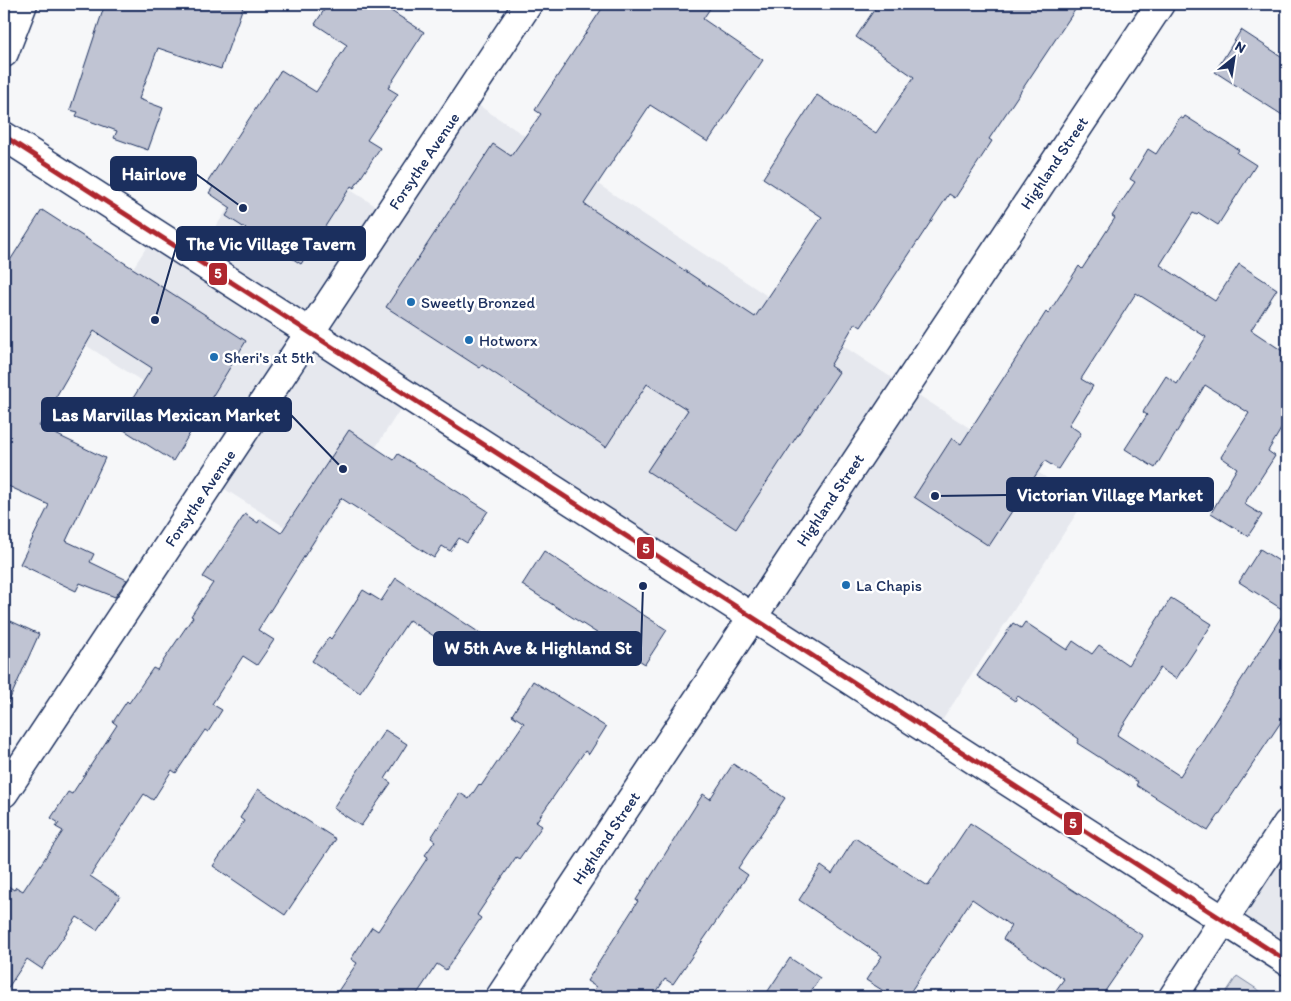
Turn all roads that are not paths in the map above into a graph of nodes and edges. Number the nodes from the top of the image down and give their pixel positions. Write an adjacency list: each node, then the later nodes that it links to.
1 (23, 4): 4 (street)
2 (528, 4): 6 (street, Forsythe Avenue)
3 (1160, 4): 7 (street, Highland Street)
4 (4, 53)
5 (4, 136): 6 (street)
6 (310, 332): 7 (street); 8 (street, Forsythe Avenue)
7 (752, 618): 10 (street); 12 (street, Highland Street)
8 (4, 793)
9 (1287, 824): 10 (street)
10 (1224, 920): 11 (street); 13 (street)
11 (1287, 961)
12 (500, 997)
13 (1173, 997)

